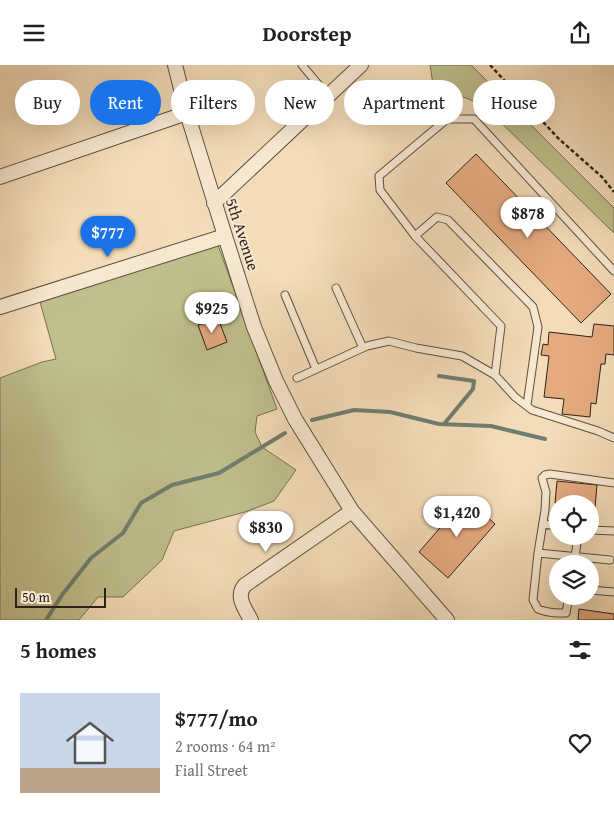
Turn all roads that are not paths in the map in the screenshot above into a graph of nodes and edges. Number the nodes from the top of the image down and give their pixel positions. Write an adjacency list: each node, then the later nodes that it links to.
1 (175, 65): 4 (street, 5th Avenue)
2 (302, 65): 5 (lane)
3 (361, 65): 6 (street)
4 (179, 80)
5 (315, 80)
6 (334, 90)
7 (171, 118): 10 (street)
8 (191, 125): 11 (street, 5th Avenue)
9 (297, 125): 11 (street)
10 (0, 177)
11 (214, 203): 12 (street, 5th Avenue)
12 (225, 236): 17 (street); 25 (street, 5th Avenue)
13 (415, 236): 14 (lane); 20 (lane); 22 (lane)
14 (614, 271)
15 (336, 288): 18 (lane)
16 (285, 295): 19 (lane)
17 (0, 307)
18 (363, 348): 19 (lane); 20 (lane)
19 (316, 369): 21 (lane)
20 (495, 375): 22 (lane)
21 (297, 378)
22 (526, 405): 23 (lane)
23 (614, 438)
24 (614, 483): 26 (lane)
25 (352, 511): 37 (street); 38 (street, 5th Avenue)
26 (543, 524): 27 (lane); 30 (lane)
27 (549, 525)
28 (599, 530): 29 (lane)
29 (614, 531)
30 (538, 553): 31 (lane); 36 (lane)
31 (549, 555)
32 (599, 561): 33 (lane)
33 (613, 561)
34 (599, 591): 35 (lane)
35 (614, 592)
36 (566, 616)
37 (251, 620)
38 (447, 620)

